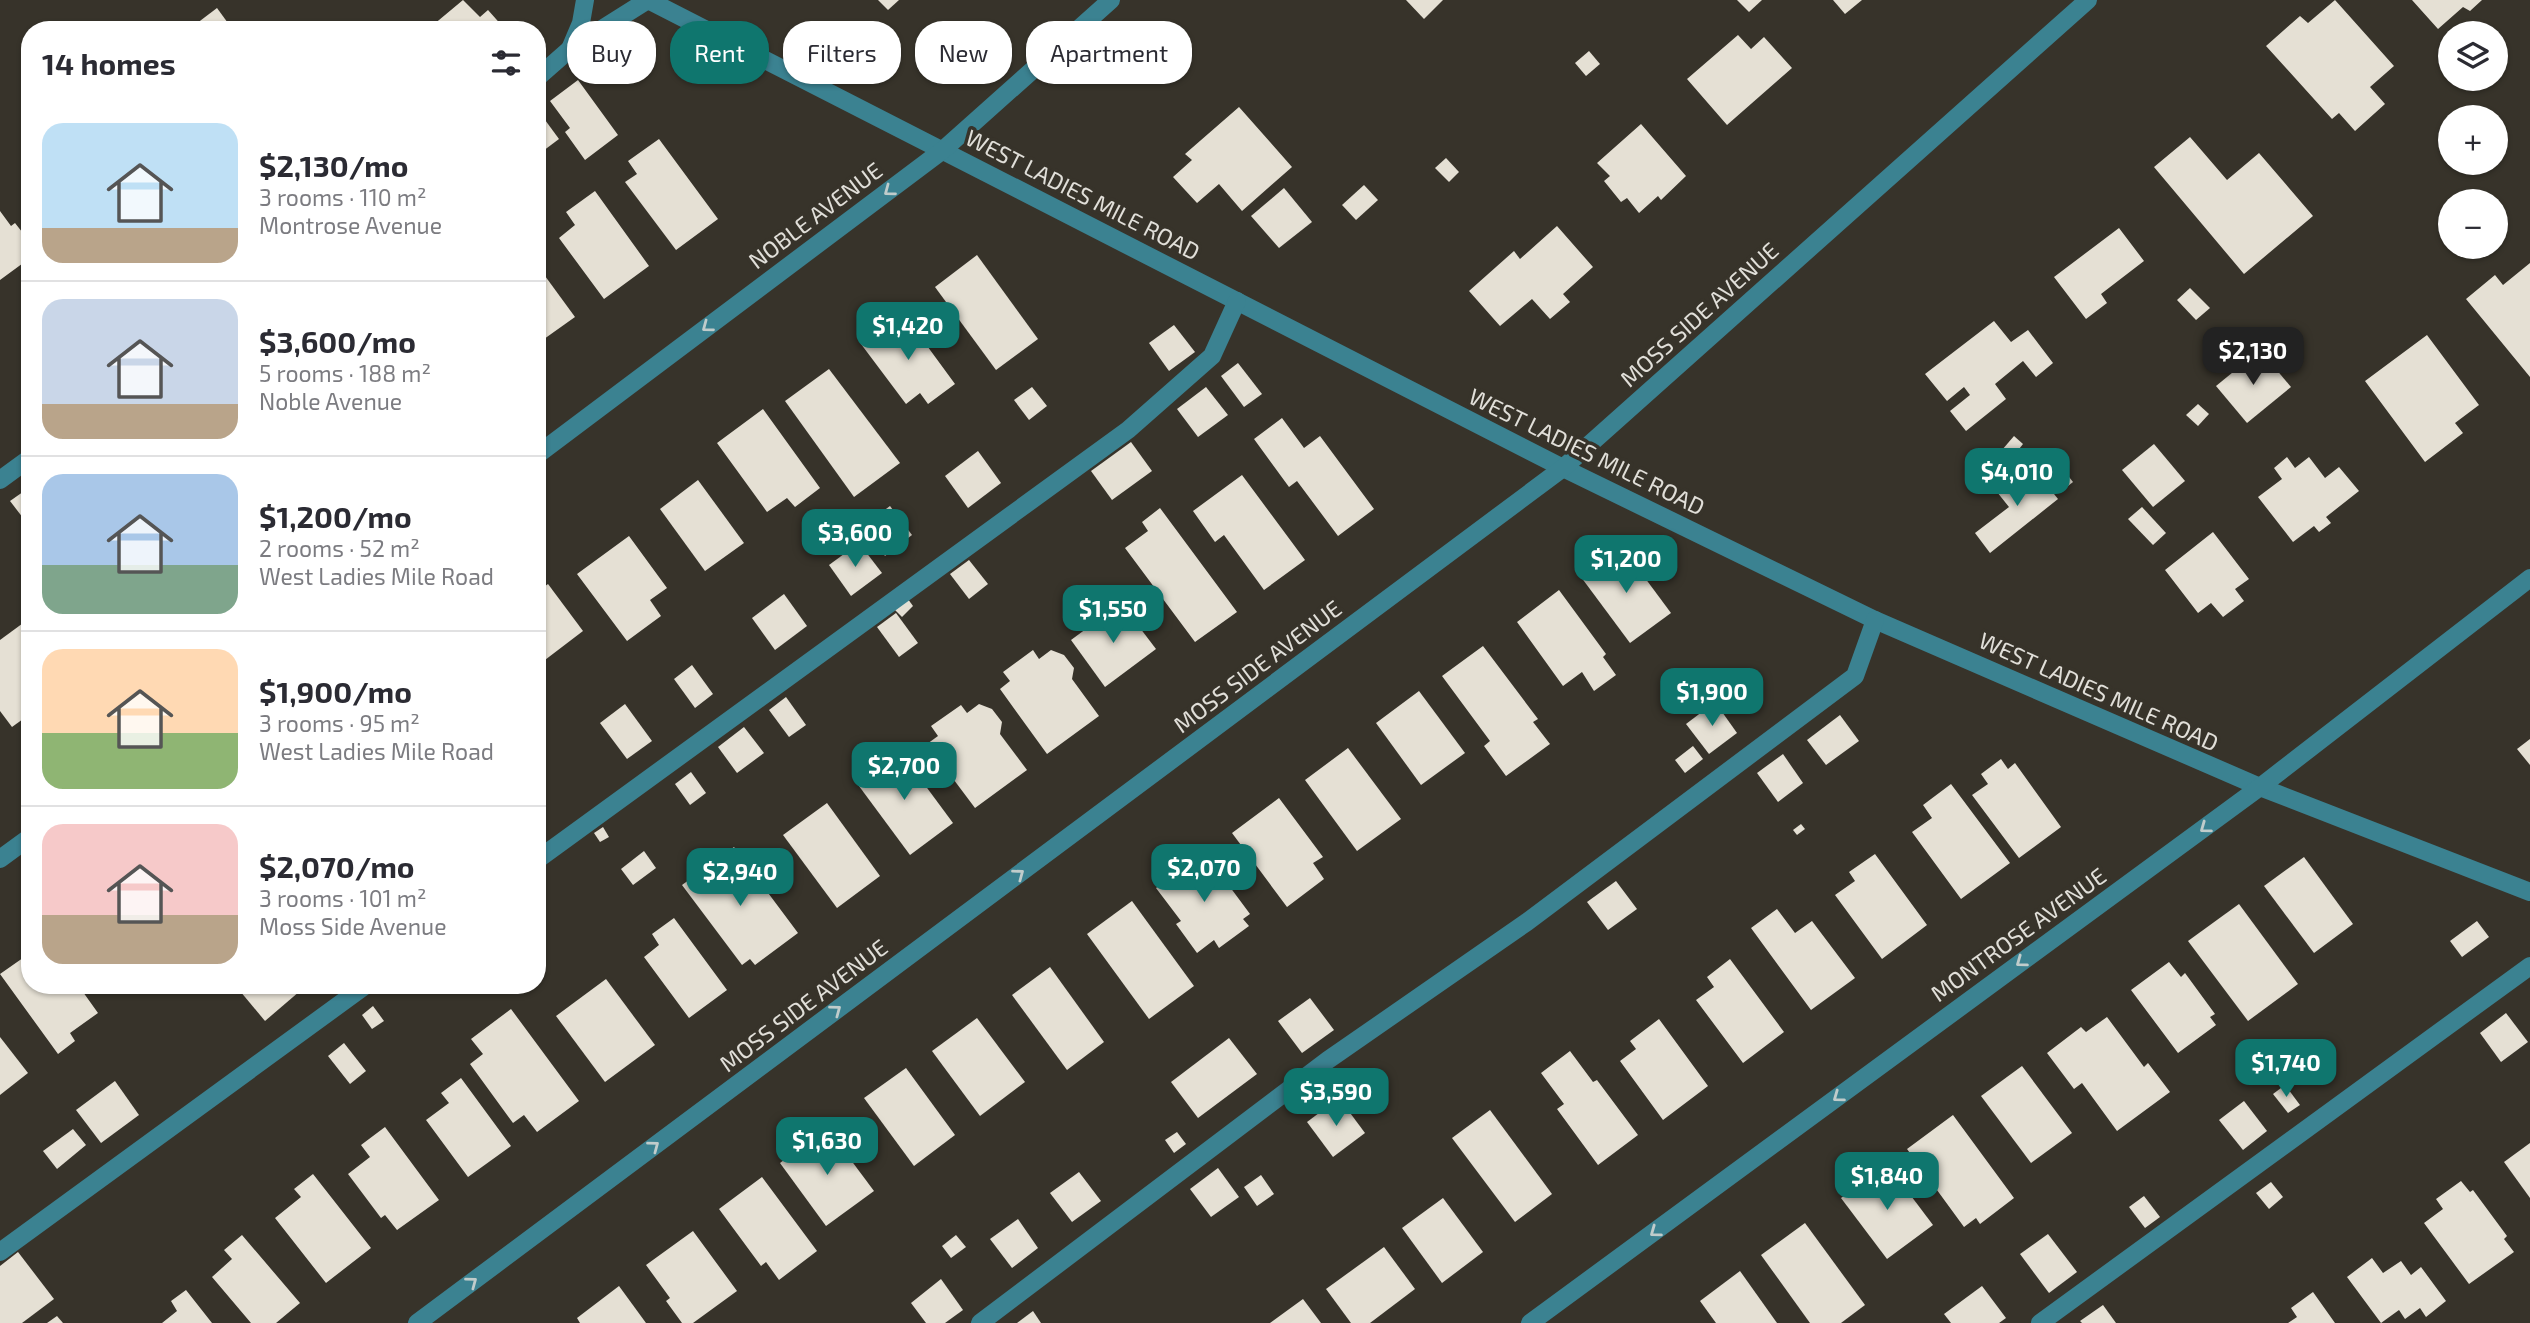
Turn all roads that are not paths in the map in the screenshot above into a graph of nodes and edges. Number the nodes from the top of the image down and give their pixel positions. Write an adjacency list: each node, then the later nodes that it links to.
1 (585, 0): 5 (street)
2 (648, 0): 6 (street); 9 (street, WEST LADIES MILE ROAD)
3 (1111, 0): 9 (street, NOBLE AVENUE)
4 (2088, 0): 13 (street, MOSS SIDE AVENUE)
5 (581, 21)
6 (615, 21)
7 (567, 52): 8 (street)
8 (546, 70)
9 (943, 149): 10 (street, WEST LADIES MILE ROAD); 11 (street, NOBLE AVENUE, one-way to 11)
10 (1237, 301): 13 (street, WEST LADIES MILE ROAD); 19 (street)
11 (546, 448)
12 (21, 465): 14 (street)
13 (1563, 468): 16 (street, WEST LADIES MILE ROAD); 25 (street, MOSS SIDE AVENUE, one-way to 13)
14 (0, 480)
15 (2530, 578): 17 (street, MONTROSE AVENUE)
16 (1875, 620): 17 (street, WEST LADIES MILE ROAD); 26 (street)
17 (2260, 787): 21 (street, WEST LADIES MILE ROAD); 27 (street, MONTROSE AVENUE, one-way to 27)
18 (21, 844): 20 (street)
19 (546, 853)
20 (0, 859)
21 (2530, 892)
22 (2530, 966): 28 (street)
23 (354, 994): 24 (street)
24 (0, 1252)
25 (417, 1323)
26 (980, 1323)
27 (1530, 1323)
28 (2040, 1323)

